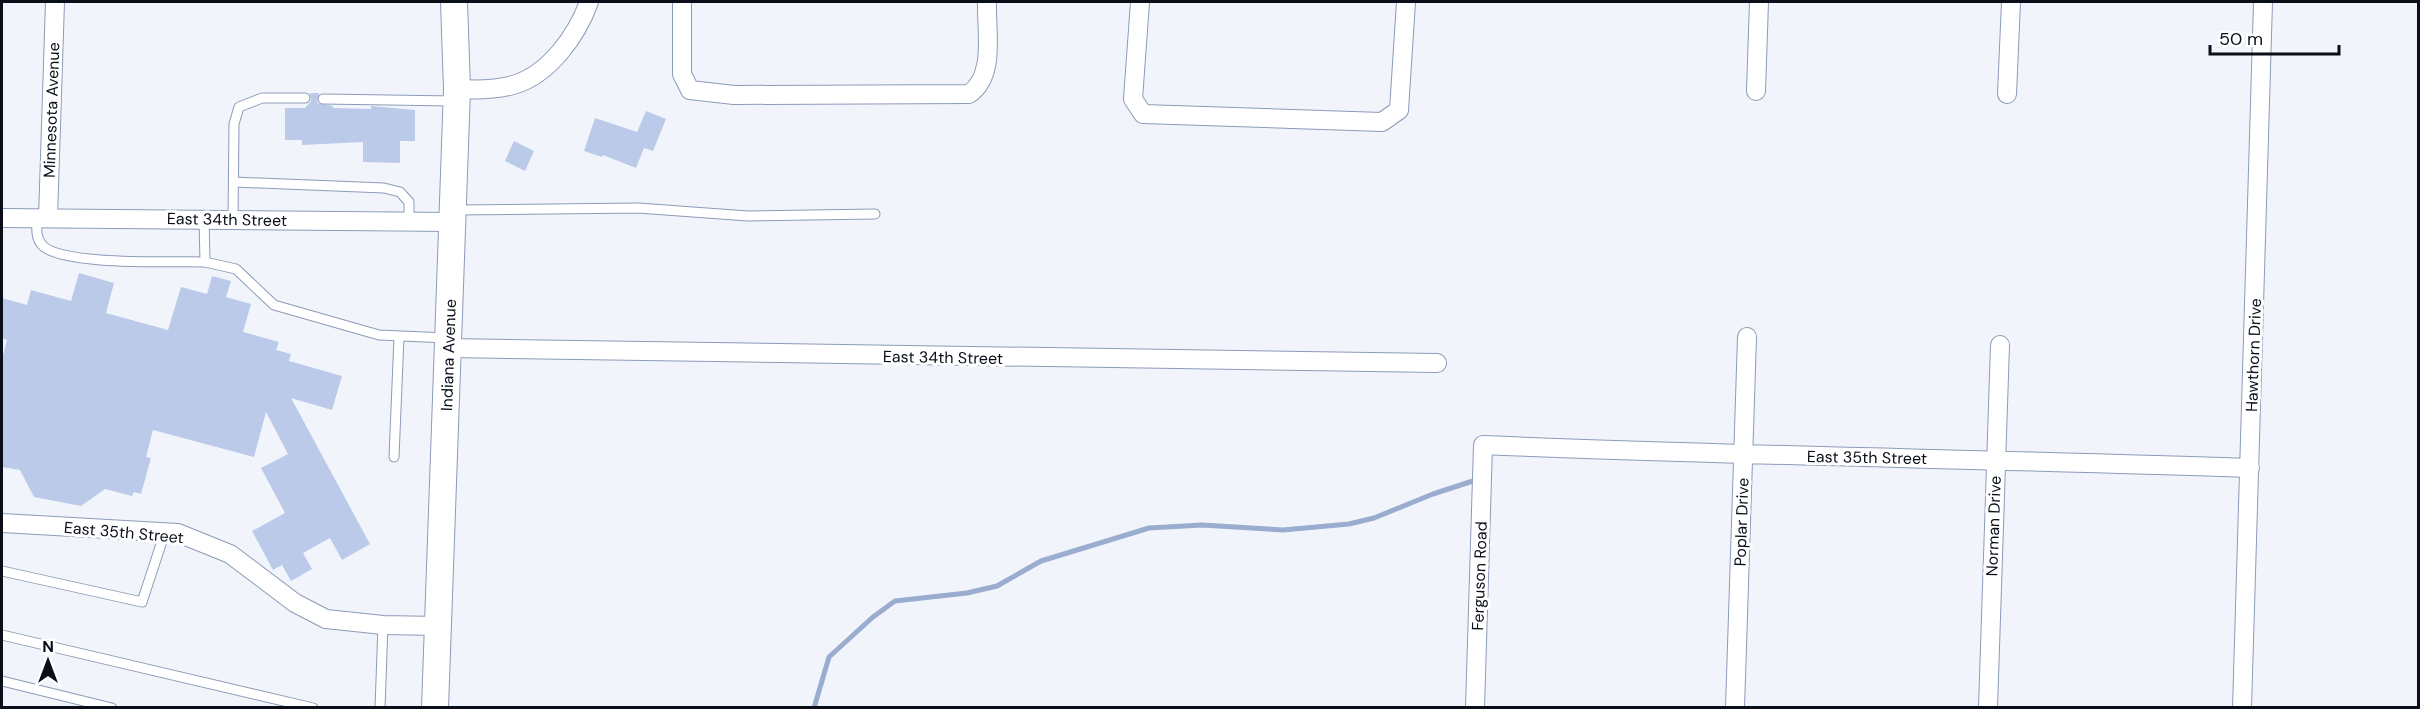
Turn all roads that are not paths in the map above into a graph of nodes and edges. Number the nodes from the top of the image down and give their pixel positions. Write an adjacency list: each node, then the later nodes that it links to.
1 (55, 2): 20 (street, Minnesota Avenue)
2 (454, 2): 13 (street, Indiana Avenue)
3 (589, 2): 13 (street)
4 (682, 2): 5 (street)
5 (987, 2)
6 (1140, 2): 7 (street)
7 (1406, 2)
8 (1759, 2): 11 (street)
9 (2011, 2): 12 (street)
10 (2263, 2): 34 (street, Hawthorn Drive)
11 (1756, 91)
12 (2007, 94)
13 (457, 95): 15 (lane); 18 (street, Indiana Avenue)
14 (304, 98): 16 (lane)
15 (323, 99)
16 (234, 182): 22 (lane); 23 (lane)
17 (875, 214): 18 (lane)
18 (453, 216): 23 (street, East 34th Street); 27 (street, Indiana Avenue)
19 (2, 218): 20 (street, East 34th Street)
20 (43, 218): 21 (street, East 34th Street); 24 (lane)
21 (204, 219): 22 (street, East 34th Street); 24 (lane)
22 (233, 219): 23 (street, East 34th Street)
23 (409, 221)
24 (205, 262): 25 (lane)
25 (399, 337): 27 (lane); 32 (lane)
26 (1747, 337): 31 (street, Poplar Drive)
27 (448, 343): 29 (street, East 34th Street); 39 (street, Indiana Avenue)
28 (2000, 345): 33 (street, Norman Drive)
29 (1437, 363)
30 (1483, 446): 31 (street, East 35th Street); 46 (street, Ferguson Road)
31 (1743, 456): 33 (street, East 35th Street); 47 (street, Poplar Drive)
32 (394, 457)
33 (1995, 459): 34 (street, East 35th Street); 48 (street, Norman Drive)
34 (2250, 468): 49 (street, Hawthorn Drive)
35 (2, 523): 36 (street, East 35th Street)
36 (165, 532): 37 (lane); 38 (street, East 35th Street)
37 (2, 571)
38 (383, 626): 39 (street, East 35th Street); 44 (lane)
39 (438, 626): 45 (street, Indiana Avenue)
40 (2, 635): 43 (lane)
41 (2, 681): 42 (lane)
42 (112, 708)
43 (313, 708)
44 (381, 708)
45 (435, 708)
46 (1475, 708)
47 (1736, 708)
48 (1988, 708)
49 (2242, 708)

